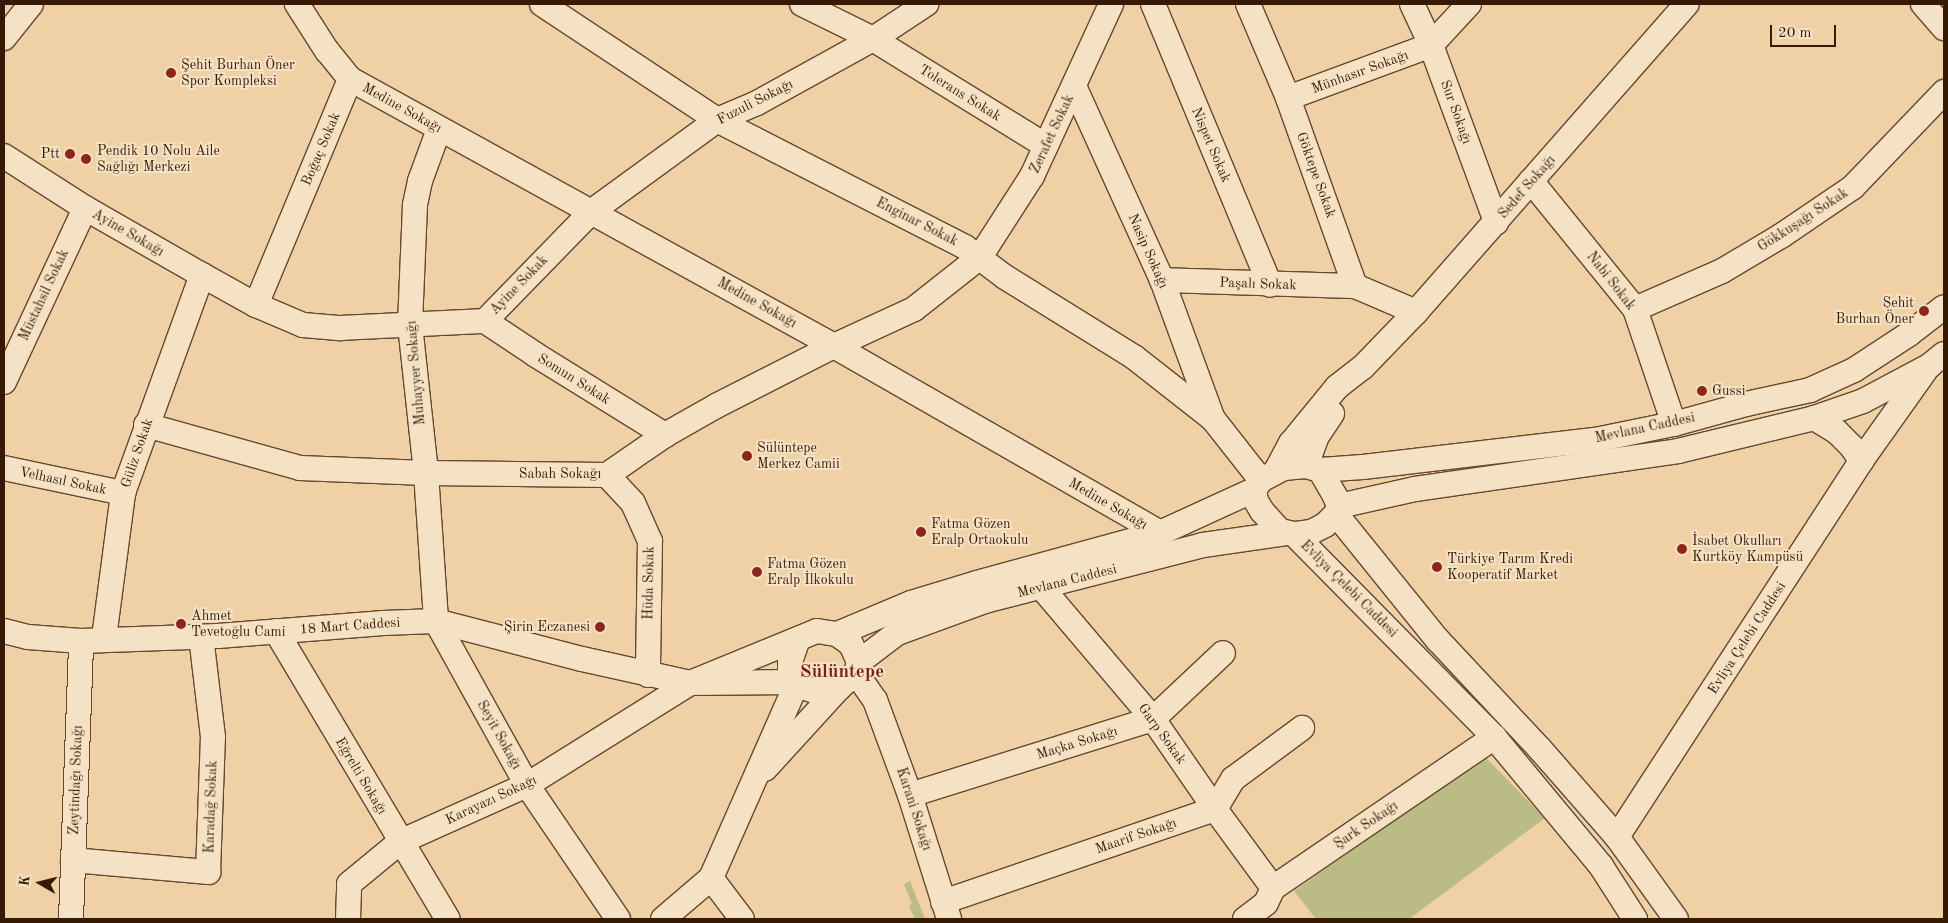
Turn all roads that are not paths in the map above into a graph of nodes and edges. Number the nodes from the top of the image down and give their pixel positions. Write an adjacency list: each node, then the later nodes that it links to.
1 (31, 4): 14 (street)
2 (297, 4): 17 (street)
3 (542, 4): 21 (street, Enginar Sokak)
4 (802, 4): 15 (street, Tolerans Sokak)
5 (926, 4): 15 (street, Fuzuli Sokağı)
6 (1112, 4): 18 (street, Zerafet Sokak)
7 (1153, 4): 32 (street, Nispet Sokak)
8 (1248, 4): 20 (street, Göktepe Sokak)
9 (1412, 4): 16 (street, Sur Sokağı)
10 (1469, 4): 16 (street)
11 (1923, 4): 13 (street)
12 (1680, 6): 25 (street, Sedef Sokağı)
13 (1944, 28)
14 (4, 38)
15 (873, 39): 21 (street, Fuzuli Sokağı); 23 (street, Tolerans Sokak)
16 (1431, 45): 20 (street, Münhasır Sokağı); 28 (street, Sur Sokağı)
17 (350, 79): 22 (street, Medine Sokağı); 34 (street, Boğaç Sokak)
18 (1074, 86): 23 (street, Zerafet Sokak); 31 (street, Nasip Sokağı)
19 (1944, 92): 36 (street, Gökkuşağı Sokak)
20 (1288, 98): 33 (street, Göktepe Sokak)
21 (717, 120): 27 (street, Fuzuli Sokağı); 29 (street, Enginar Sokak)
22 (439, 129): 27 (street, Medine Sokağı); 39 (street, Muhayyer Sokağı)
23 (1046, 146): 29 (street, Zerafet Sokak)
24 (4, 156): 26 (street, Ayine Sokağı)
25 (1531, 182): 28 (street, Sedef Sokağı); 36 (street, Nabi Sokak)
26 (85, 208): 30 (street, Ayine Sokağı); 43 (street, Müstahsil Sokak)
27 (591, 212): 38 (street, Ayine Sokak); 40 (street, Medine Sokağı)
28 (1496, 222): 37 (street, Sedef Sokağı)
29 (980, 257): 40 (street, Sabah Sokağı); 45 (street, Enginar Sokak)
30 (202, 275): 34 (street, Ayine Sokağı); 47 (street, Güliz Sokak)
31 (1162, 280): 32 (street, Paşalı Sokak); 45 (street, Nasip Sokağı)
32 (1270, 285): 33 (street, Paşalı Sokak)
33 (1356, 286): 37 (street)
34 (256, 305): 39 (street, Ayine Sokak)
35 (1944, 307): 46 (street, Mevlana Caddesi)
36 (1635, 310): 46 (street, Nabi Sokak)
37 (1416, 312): 42 (street, Sedef Sokağı)
38 (485, 321): 39 (street, Ayine Sokak); 48 (street, Somun Sokak)
39 (410, 326): 52 (street, Muhayyer Sokağı)
40 (834, 346): 48 (street, Sabah Sokağı); 57 (street, Medine Sokağı)
41 (1937, 360): 44 (street, Mevlana Caddesi); 49 (street, Evliya Çelebi Caddesi)
42 (1363, 367): 51 (street); 54 (street)
43 (4, 382)
44 (1814, 418): 49 (street); 56 (street, Mevlana Caddesi)
45 (1213, 419): 54 (street, Enginar Sokak)
46 (1674, 424): 51 (street, Mevlana Caddesi)
47 (146, 425): 52 (street, Sabah Sokağı); 55 (street, Güliz Sokak)
48 (665, 435): 53 (street, Sabah Sokağı)
49 (1862, 461): 80 (street, Evliya Çelebi Caddesi)
50 (4, 468): 55 (street, Velhasıl Sokak)
51 (1313, 468): 54 (street); 56 (street)
52 (426, 474): 53 (street, Sabah Sokağı); 60 (street, Muhayyer Sokağı)
53 (607, 475): 69 (street, Hüda Sokak)
54 (1264, 480): 57 (street, Mevlana Caddesi); 58 (street)
55 (123, 493): 65 (street, Güliz Sokak)
56 (1338, 510): 58 (street); 80 (street)
57 (1160, 533): 63 (street, Mevlana Caddesi)
58 (1290, 534): 59 (street, Mevlana Caddesi); 75 (street, Evliya Çelebi Caddesi)
59 (1042, 588): 70 (street, Mevlana Caddesi); 73 (street, Garp Sokak)
60 (436, 621): 62 (street, 18 Mart Caddesi); 69 (street, 18 Mart Caddesi); 77 (street, Seyit Sokağı)
61 (4, 631): 67 (street, 18 Mart Caddesi)
62 (276, 631): 64 (street, 18 Mart Caddesi); 81 (street, Eğrelti Sokağı)
63 (837, 634): 66 (street); 70 (street)
64 (201, 637): 65 (street, 18 Mart Caddesi); 82 (street, Karadağ Sokak)
65 (104, 638): 67 (street, 18 Mart Caddesi)
66 (798, 639): 71 (street, Karayazı Sokağı); 72 (street)
67 (81, 641): 82 (street, Zeytindağı Sokağı)
68 (1223, 653): 73 (street, Maçka Sokağı)
69 (648, 675): 71 (street, 18 Mart Caddesi)
70 (850, 676): 72 (street); 76 (street, Mevlana Caddesi); 78 (street, Karani Sokağı)
71 (690, 683): 72 (street, 18 Mart Caddesi); 77 (street, Karayazı Sokağı)
72 (794, 684): 76 (street, Mevlana Caddesi)
73 (1154, 719): 78 (street, Maçka Sokağı); 79 (street, Garp Sokak)
74 (1302, 728): 79 (street)
75 (1494, 738): 84 (street, Şark Sokağı); 93 (street, Evliya Çelebi Caddesi)
76 (752, 783): 83 (street, Mevlana Caddesi)
77 (527, 785): 81 (street, Karayazı Sokağı); 89 (street, Seyit Sokağı)
78 (910, 795): 85 (street, Karani Sokağı)
79 (1215, 809): 84 (street, Garp Sokak); 85 (street, Maarif Sokağı)
80 (1618, 837): 94 (street)
81 (400, 842): 87 (street, Karayazı Sokağı); 88 (street, Eğrelti Sokağı)
82 (73, 860): 86 (street, Zeytindağı Sokağı)
83 (711, 878): 90 (street, Mevlana Caddesi); 91 (street)
84 (1273, 888): 92 (street, Şark Sokağı)
85 (946, 911)
86 (70, 919)
87 (348, 919)
88 (448, 919)
89 (618, 919)
90 (663, 919)
91 (742, 919)
92 (1245, 919)
93 (1635, 919)
94 (1676, 919)

